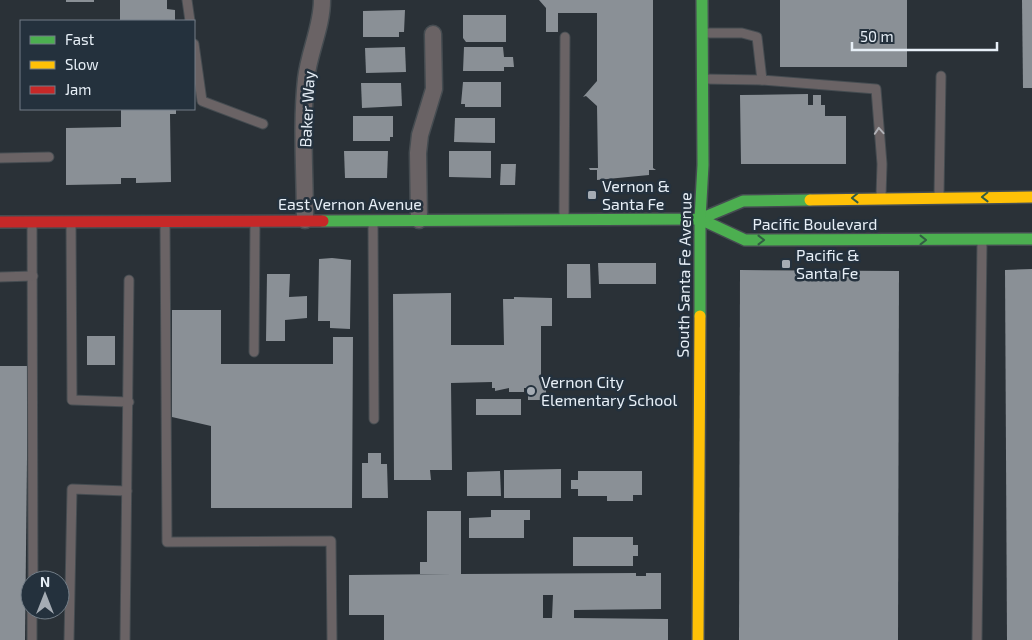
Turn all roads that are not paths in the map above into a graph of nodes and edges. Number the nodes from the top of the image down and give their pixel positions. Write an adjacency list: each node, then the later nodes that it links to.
1 (187, 0): 4 (lane)
2 (322, 0): 20 (street, Baker Way)
3 (702, 0): 5 (main road, South Santa Fe Avenue)
4 (190, 20)
5 (703, 33): 10 (main road, South Santa Fe Avenue); 11 (lane)
6 (433, 34): 22 (street)
7 (565, 37): 18 (lane)
8 (195, 51): 12 (lane)
9 (941, 76): 17 (lane)
10 (703, 79): 11 (lane); 19 (main road, South Santa Fe Avenue)
11 (762, 80): 16 (lane, one-way to 11)
12 (263, 124)
13 (49, 157): 14 (lane)
14 (0, 158)
15 (1032, 197): 17 (main road, Pacific Boulevard, one-way to 17)
16 (881, 198): 17 (main road, Pacific Boulevard); 19 (main road, Pacific Boulevard, one-way to 19)
17 (939, 198)
18 (564, 219): 19 (main road, East Vernon Avenue); 22 (main road, East Vernon Avenue)
19 (700, 219): 29 (main road, Pacific Boulevard, one-way to 29); 43 (main road, South Santa Fe Avenue)
20 (305, 220): 21 (main road, East Vernon Avenue); 25 (main road, East Vernon Avenue)
21 (373, 220): 22 (main road, East Vernon Avenue); 35 (lane)
22 (419, 220)
23 (71, 221): 24 (main road, East Vernon Avenue); 27 (main road, East Vernon Avenue); 34 (lane)
24 (165, 221): 25 (main road, East Vernon Avenue); 42 (lane)
25 (255, 221): 33 (lane)
26 (0, 222): 27 (main road, East Vernon Avenue)
27 (32, 222): 30 (lane)
28 (1032, 239): 29 (main road, Pacific Boulevard)
29 (982, 240): 44 (lane)
30 (33, 276): 31 (lane); 37 (lane)
31 (0, 277)
32 (129, 280): 34 (lane)
33 (254, 352)
34 (129, 402): 36 (lane)
35 (374, 419)
36 (127, 491): 40 (lane); 41 (lane)
37 (33, 570)
38 (32, 620): 39 (lane)
39 (32, 640)
40 (70, 640)
41 (125, 640)
42 (332, 640)
43 (698, 640)
44 (977, 640)

